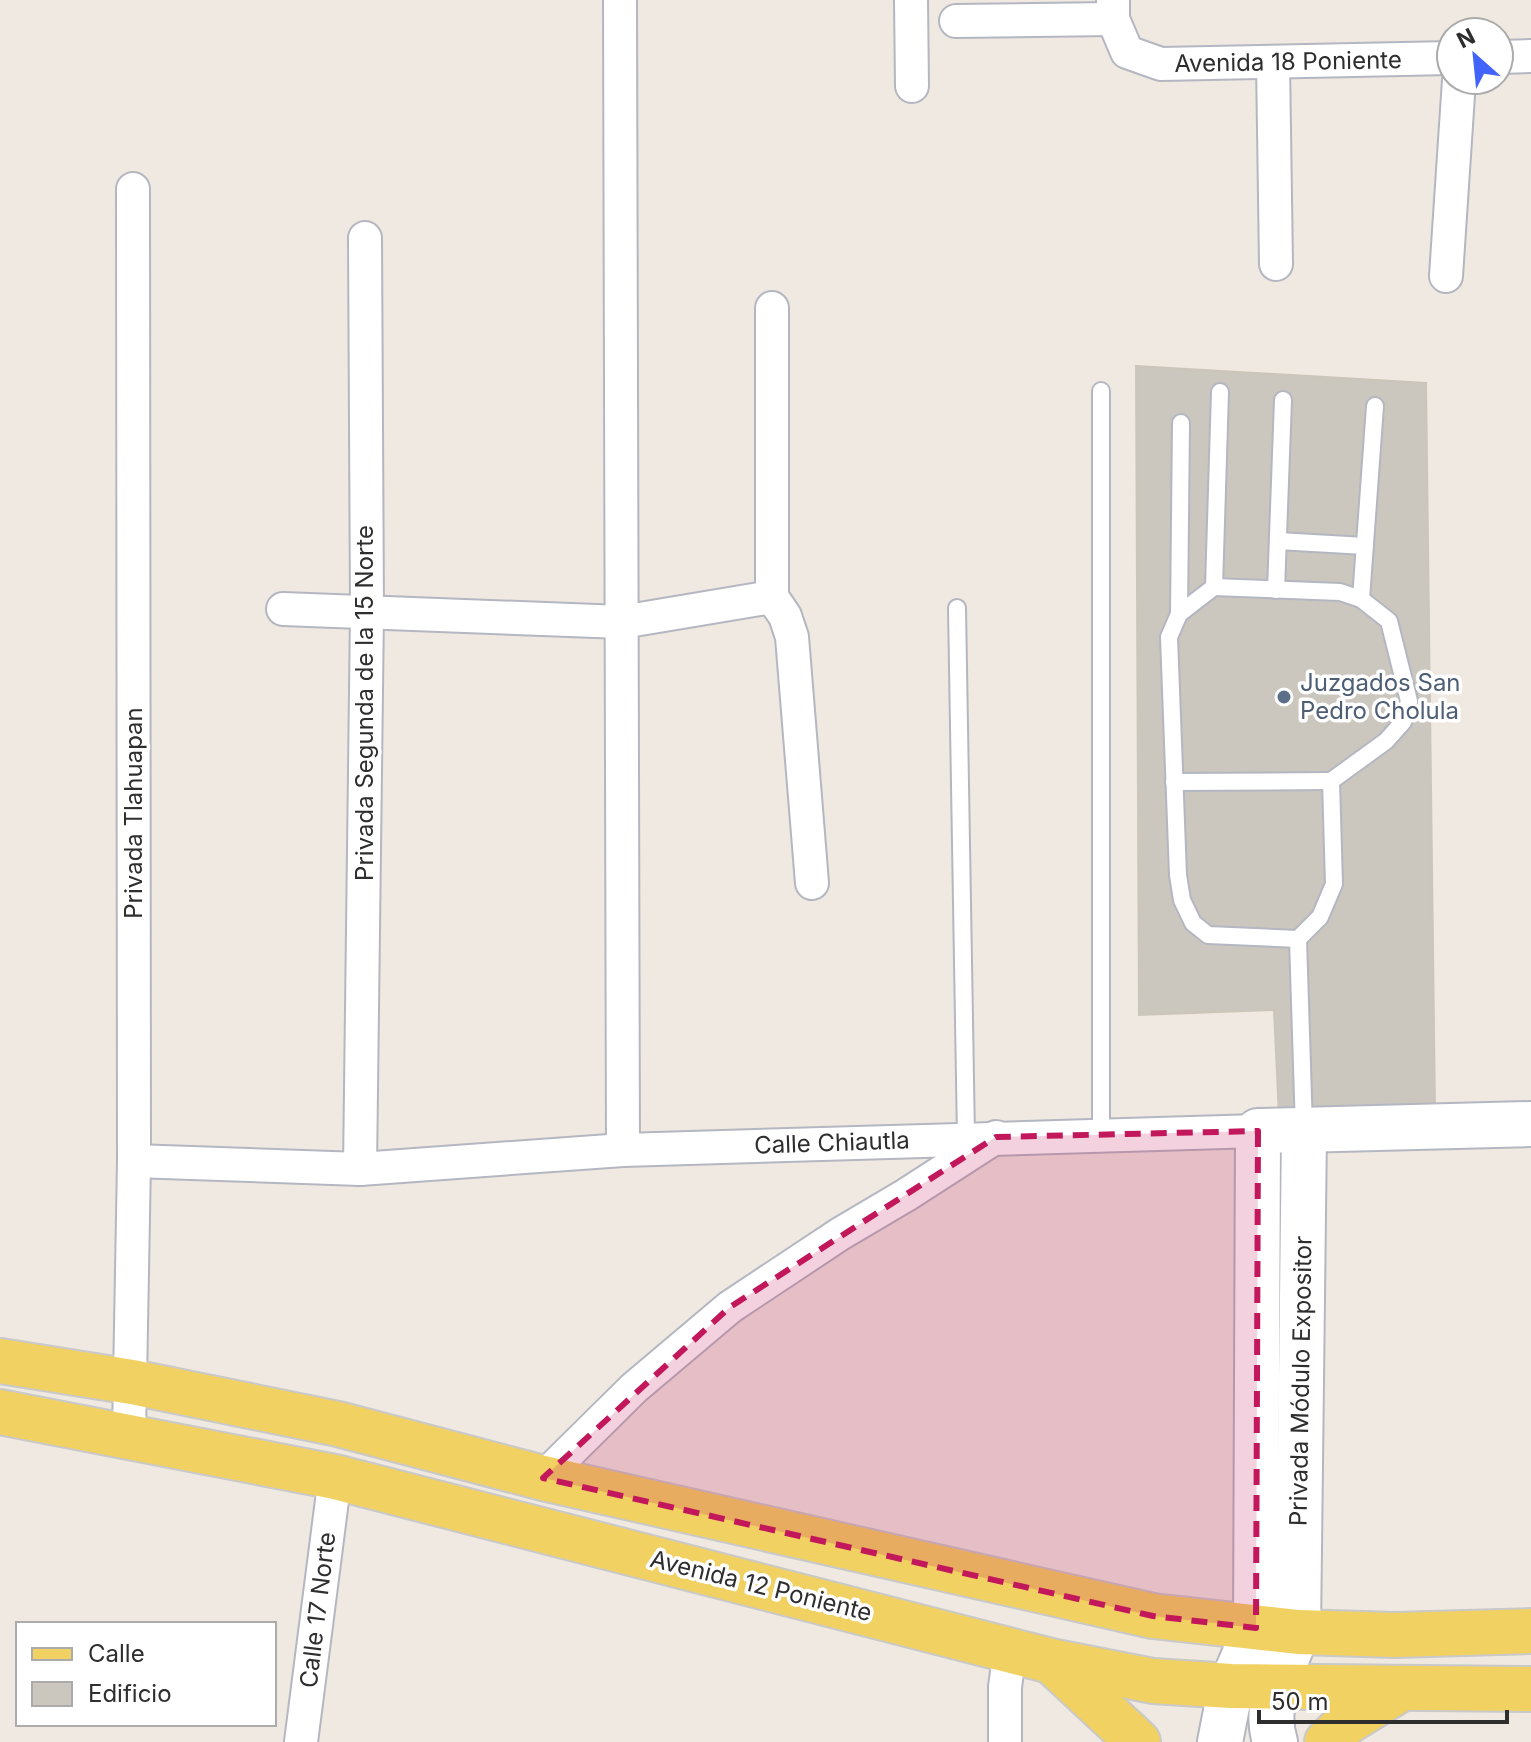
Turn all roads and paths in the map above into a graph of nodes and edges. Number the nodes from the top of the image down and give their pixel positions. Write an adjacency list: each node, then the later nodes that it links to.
1 (620, 0): 29 (street)
2 (911, 0): 7 (street)
3 (1113, 9): 4 (street); 6 (street, Avenida 18 Poniente)
4 (956, 21)
5 (1435, 58): 6 (street, Avenida 18 Poniente)
6 (1273, 62): 11 (street)
7 (912, 86)
8 (1458, 96): 12 (street)
9 (133, 189): 40 (street, Privada Tlahuapan)
10 (365, 238): 27 (street, Privada Segunda de la 15 Norte)
11 (1276, 264)
12 (1446, 276)
13 (772, 308): 23 (street)
14 (1101, 391): 37 (lane)
15 (1220, 392): 21 (lane)
16 (1283, 400): 19 (lane)
17 (1375, 406): 20 (lane)
18 (1181, 423): 28 (lane)
19 (1278, 541): 20 (lane); 22 (lane)
20 (1365, 546): 24 (lane)
21 (1214, 587): 22 (lane); 28 (lane)
22 (1276, 590): 24 (lane)
23 (772, 597): 29 (street); 32 (street)
24 (1361, 599): 30 (lane)
25 (957, 608): 38 (lane)
26 (283, 609): 27 (street)
27 (367, 611): 29 (street); 41 (street, Privada Segunda de la 15 Norte)
28 (1179, 614): 31 (lane)
29 (622, 622): 39 (street)
30 (1331, 781): 31 (lane); 33 (lane)
31 (1174, 782): 33 (lane)
32 (812, 883)
33 (1298, 939): 35 (lane)
34 (1531, 1124): 35 (street, Calle Chiautla)
35 (1304, 1130): 36 (street, Calle Chiautla); 48 (street, Privada Módulo Expositor)
36 (1258, 1131): 37 (street, Calle Chiautla); 48 (street, Privada Módulo Expositor)
37 (1101, 1136): 38 (street, Calle Chiautla)
38 (981, 1138): 39 (street, Calle Chiautla); 47 (street)
39 (623, 1150): 41 (street, Calle Chiautla)
40 (134, 1161): 41 (street, Calle Chiautla); 43 (street, Privada Tlahuapan)
41 (360, 1169)
42 (0, 1361): 43 (main road)
43 (132, 1382): 45 (street, Privada Tlahuapan); 47 (main road)
44 (0, 1412): 45 (main road, Avenida 12 Poniente)
45 (129, 1436): 46 (main road, Avenida 12 Poniente)
46 (335, 1477): 50 (main road, Avenida 12 Poniente); 56 (street, Calle 17 Norte)
47 (543, 1478): 48 (main road)
48 (1277, 1630): 49 (main road); 52 (street); 53 (street)
49 (1531, 1631)
50 (1010, 1650): 51 (main road, Avenida 12 Poniente); 57 (street)
51 (1051, 1661): 52 (main road, Avenida 12 Poniente); 58 (main road)
52 (1231, 1686): 53 (main road, Avenida 12 Poniente); 59 (street)
53 (1275, 1687): 55 (main road, Avenida 12 Poniente); 60 (street)
54 (1531, 1689): 55 (main road, Avenida 12 Poniente)
55 (1399, 1690): 61 (main road)
56 (301, 1742)
57 (1005, 1742)
58 (1138, 1742)
59 (1220, 1742)
60 (1275, 1742)
61 (1327, 1742)

